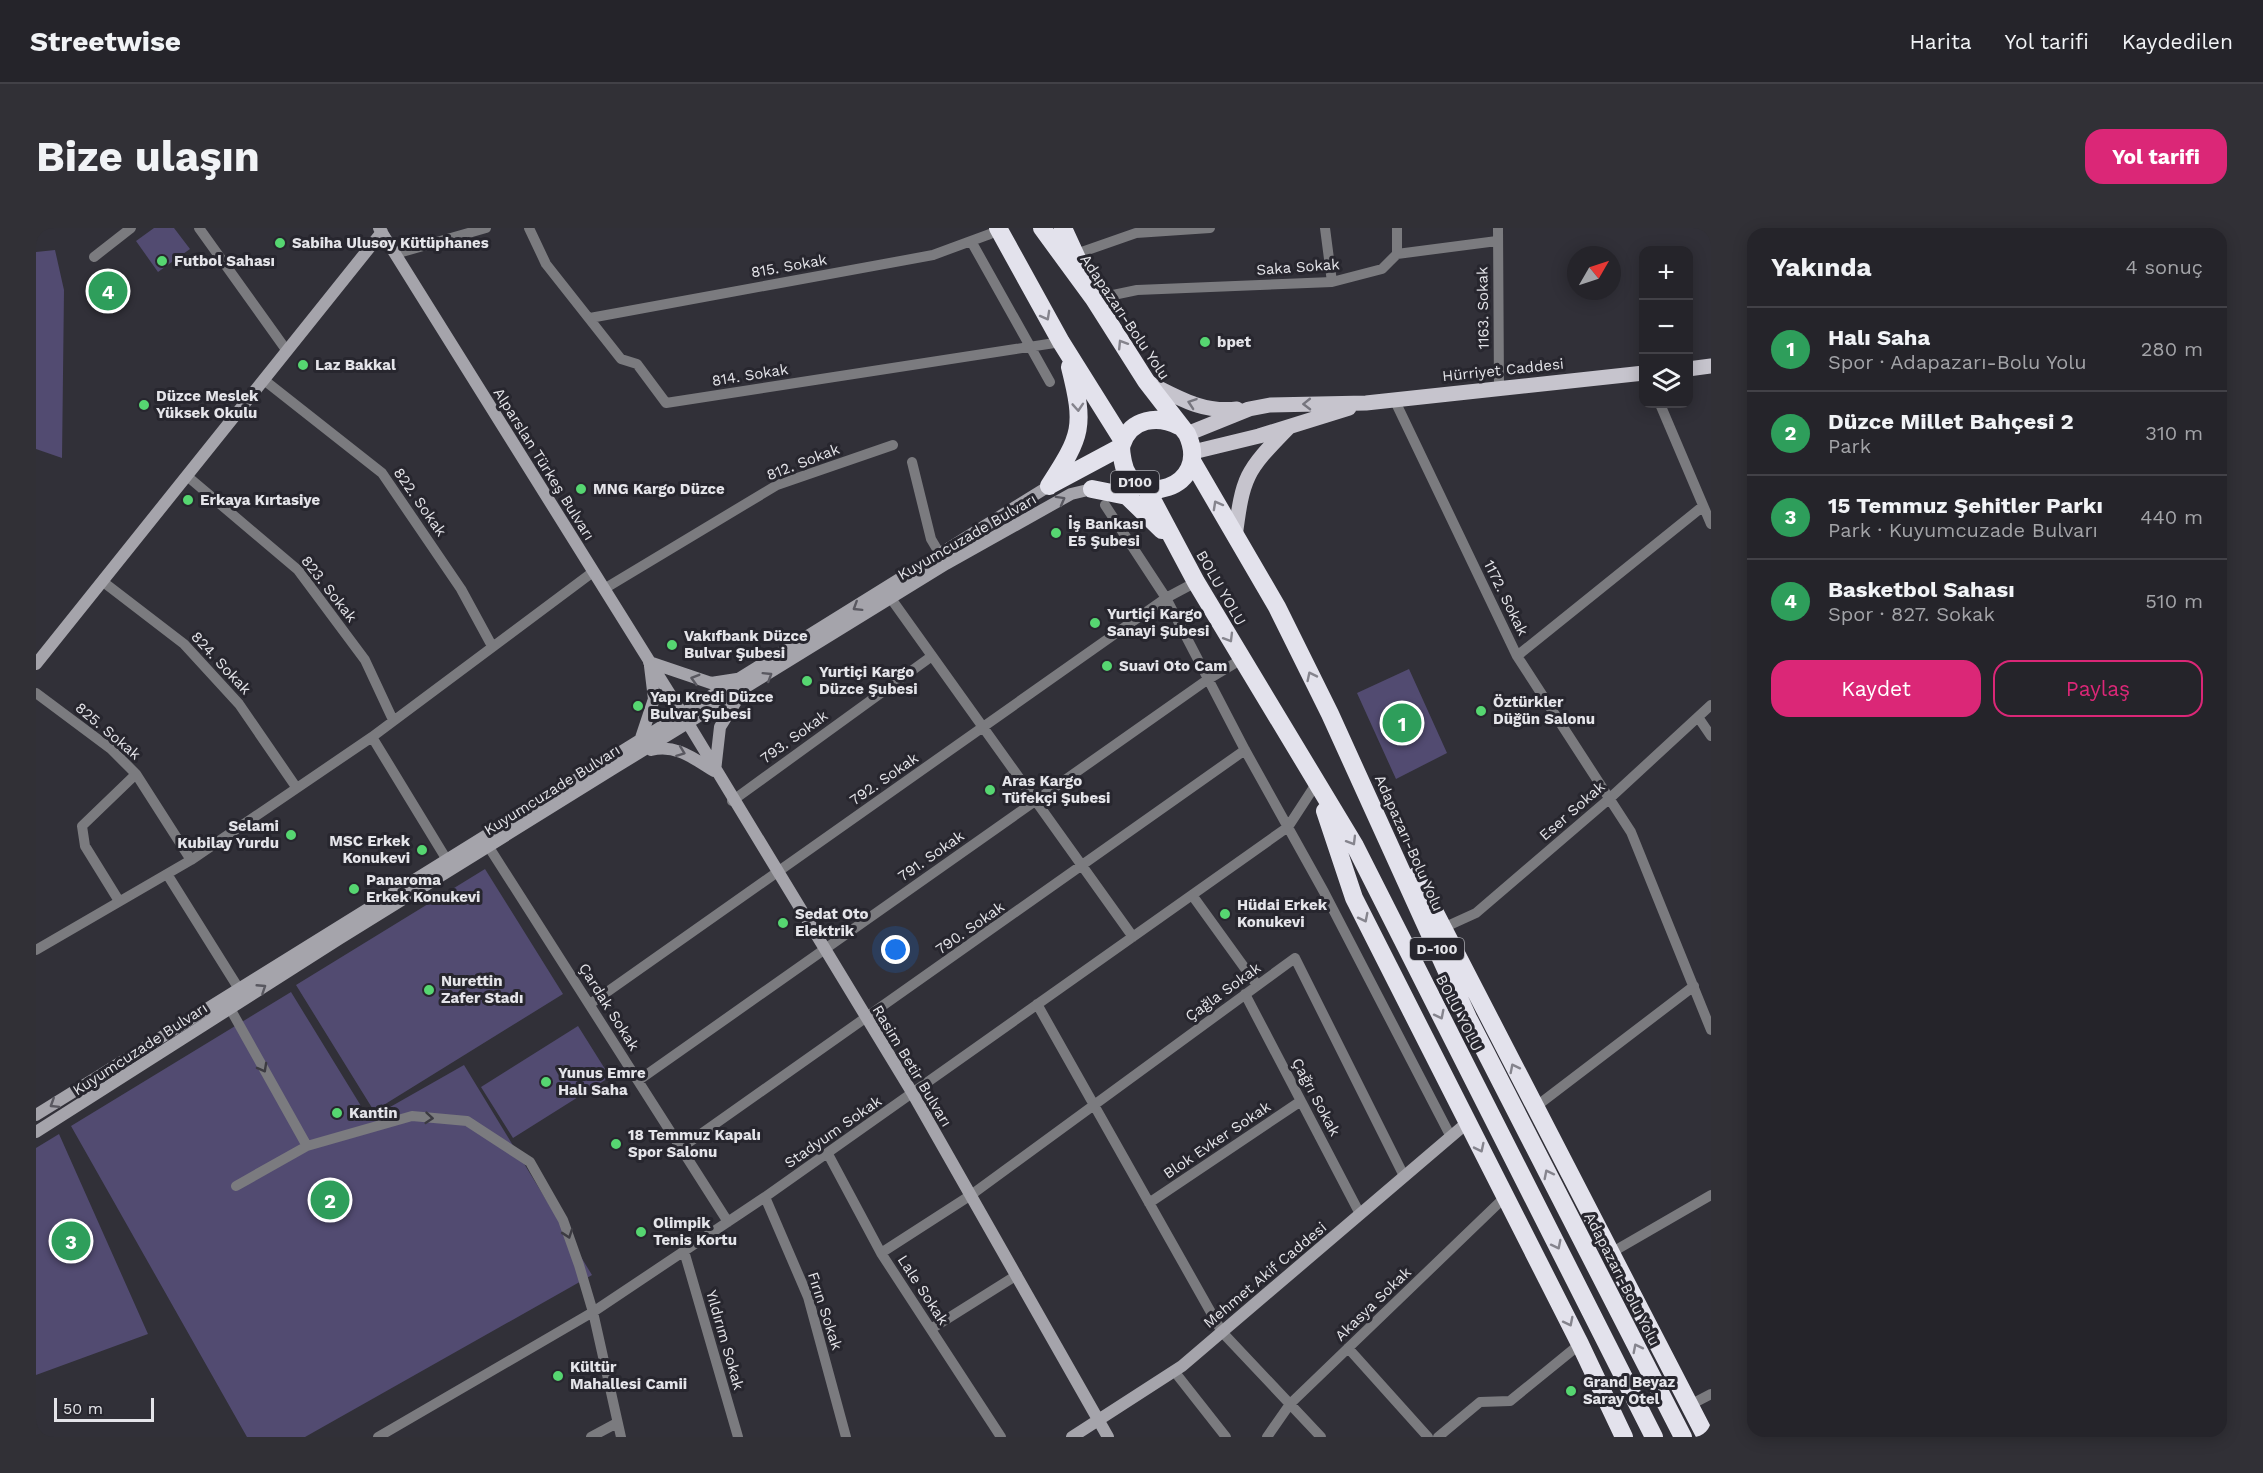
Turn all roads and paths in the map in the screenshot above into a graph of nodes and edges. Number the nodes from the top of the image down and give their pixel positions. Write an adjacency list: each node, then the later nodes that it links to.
1 (131, 228): 18 (street)
2 (199, 228): 24 (street)
3 (486, 228): 15 (street)
4 (529, 228): 21 (street, 814. Sokak)
5 (1042, 228): 20 (highway, Adapazarı-Bolu Yolu)
6 (1063, 228): 16 (highway)
7 (1210, 228): 16 (street)
8 (1324, 228): 19 (street)
9 (1397, 228): 17 (street)
10 (1498, 228): 14 (street, 1163. Sokak)
11 (381, 229): 15 (main road, Alparslan Türkeş Bulvarı); 24 (main road)
12 (991, 230): 13 (street, 815. Sokak); 22 (highway, D100, one-way to 22)
13 (971, 241): 21 (street, 815. Sokak); 23 (street)
14 (1497, 241): 17 (street, Saka Sokak); 31 (street, 1163. Sokak)
15 (396, 254): 53 (main road, Alparslan Türkeş Bulvarı)
16 (1076, 254): 20 (highway)
17 (1397, 254): 19 (street, Saka Sokak)
18 (94, 257)
19 (1332, 282): 20 (street, Saka Sokak)
20 (1094, 299): 29 (highway, Adapazarı-Bolu Yolu, one-way to 20)
21 (590, 318): 23 (street, 814. Sokak)
22 (1064, 346): 23 (street, 814. Sokak); 38 (highway, D100); 44 (highway, one-way to 44)
23 (1030, 347): 30 (street)
24 (287, 351): 28 (main road)
25 (1711, 366): 26 (main road)
26 (1693, 368)
27 (1639, 374): 31 (main road, Hürriyet Caddesi)
28 (264, 380): 43 (main road); 59 (street, 822. Sokak)
29 (1146, 381): 34 (main road, one-way to 29); 37 (highway, Adapazarı-Bolu Yolu)
30 (1050, 382)
31 (1499, 388): 32 (main road, Hürriyet Caddesi)
32 (1394, 399): 33 (main road, Hürriyet Caddesi); 61 (street, 1172. Sokak)
33 (1366, 403): 34 (main road, Hürriyet Caddesi, one-way to 34); 36 (main road, Hürriyet Caddesi)
34 (1270, 405): 37 (main road, Hürriyet Caddesi)
35 (1662, 408): 48 (street)
36 (1290, 426): 40 (main road, Hürriyet Caddesi); 50 (main road)
37 (1183, 430): 38 (highway); 40 (highway, Adapazarı-Bolu Yolu)
38 (1122, 444): 42 (highway, D100); 44 (highway)
39 (893, 445): 56 (street, 812. Sokak)
40 (1192, 457): 45 (highway, D100); 50 (highway, Adapazarı-Bolu Yolu / D-100, one-way to 40)
41 (912, 462): 52 (street)
42 (1128, 475): 45 (highway, D100); 46 (highway)
43 (187, 476): 54 (main road); 72 (street, 823. Sokak)
44 (1048, 486): 52 (main road, Kuyumcuzade Bulvarı)
45 (1146, 488): 51 (highway, BOLU YOLU / D100)
46 (1092, 489): 51 (highway); 52 (main road, Kuyumcuzade Bulvarı, one-way to 46)
47 (1105, 505): 58 (street)
48 (1702, 507): 49 (street); 61 (street)
49 (1711, 524)
50 (1234, 537): 70 (highway, Adapazarı-Bolu Yolu / D-100, one-way to 50)
51 (1172, 540): 55 (highway, BOLU YOLU / D100)
52 (944, 560): 57 (main road, Kuyumcuzade Bulvarı)
53 (593, 572): 56 (main road, Alparslan Türkeş Bulvarı); 59 (street)
54 (102, 581): 64 (main road); 82 (street, 824. Sokak)
55 (1196, 582): 58 (street, 792. Sokak); 62 (highway, BOLU YOLU / D100, one-way to 62)
56 (604, 589): 63 (main road, Alparslan Türkeş Bulvarı)
57 (888, 594): 60 (street); 65 (main road, Kuyumcuzade Bulvarı, one-way to 65); 67 (main road, Kuyumcuzade Bulvarı, one-way to 57)
58 (1166, 598): 66 (street); 74 (street, 792. Sokak)
59 (492, 646): 72 (street)
60 (932, 656): 74 (street); 85 (street, 793. Sokak)
61 (1517, 656): 83 (street, 1172. Sokak)
62 (1242, 659): 66 (street, 791. Sokak); 81 (highway, BOLU YOLU / D100)
63 (649, 662): 65 (main road, one-way to 63); 73 (main road, Alparslan Türkeş Bulvarı); 77 (main road)
64 (36, 664)
65 (743, 678): 73 (main road, Kuyumcuzade Bulvarı)
66 (1207, 680): 78 (street); 84 (street, 791. Sokak)
67 (743, 691): 73 (main road, Kuyumcuzade Bulvarı); 79 (main road)
68 (36, 693): 80 (street, 825. Sokak)
69 (1711, 705): 71 (street, Eser Sokak)
70 (1330, 714): 95 (highway); 159 (highway, Adapazarı-Bolu Yolu / D-100, one-way to 70)
71 (1698, 717): 75 (street); 83 (street, Eser Sokak)
72 (393, 720): 76 (street)
73 (685, 720): 77 (main road, Kuyumcuzade Bulvarı); 79 (main road, Rasim Betir Bulvarı)
74 (984, 727): 84 (street); 91 (street, 792. Sokak)
75 (1711, 736)
76 (372, 737): 82 (street); 89 (street)
77 (641, 746): 79 (main road, one-way to 79); 87 (main road, Kuyumcuzade Bulvarı)
78 (1245, 750): 86 (street); 90 (street, 790. Sokak)
79 (715, 771): 85 (main road, Rasim Betir Bulvarı)
80 (136, 774): 88 (street, 825. Sokak); 94 (street)
81 (1316, 784): 86 (street); 114 (highway, one-way to 114); 158 (highway, BOLU YOLU / D100, one-way to 158)
82 (296, 787): 88 (street)
83 (1609, 799): 95 (street, Eser Sokak); 100 (street, 1172. Sokak)
84 (1036, 800): 90 (street); 98 (street, 791. Sokak)
85 (732, 801): 91 (main road, Rasim Betir Bulvarı)
86 (1288, 827): 93 (street, Stadyum Sokak); 116 (street)
87 (486, 843): 89 (main road, Kuyumcuzade Bulvarı); 104 (street, Çardak Sokak)
88 (191, 860): 92 (street)
89 (450, 865): 101 (main road, Kuyumcuzade Bulvarı); 103 (main road, Kuyumcuzade Bulvarı, one-way to 89)
90 (1083, 865): 96 (street); 106 (street, 790. Sokak)
91 (777, 873): 98 (main road, Rasim Betir Bulvarı); 104 (street, 792. Sokak)
92 (167, 874): 94 (street); 101 (street)
93 (1192, 895): 96 (street, Stadyum Sokak); 99 (street)
94 (119, 901): 97 (street)
95 (1443, 928): 112 (highway, one-way to 95)
96 (1133, 937): 105 (street, Stadyum Sokak)
97 (36, 950)
98 (824, 950): 106 (main road, Rasim Betir Bulvarı); 108 (street, 791. Sokak)
99 (1257, 985): 102 (street, Çağla Sokak); 120 (street, Çağla Sokak)
100 (1694, 986): 107 (street, 1172. Sokak); 112 (street)
101 (239, 990): 103 (main road, Kuyumcuzade Bulvarı)
102 (1245, 994): 110 (street, Çağrı Sokak); 111 (street, Çağla Sokak)
103 (227, 1004): 113 (main road, Kuyumcuzade Bulvarı, one-way to 113); 115 (main road, Kuyumcuzade Bulvarı); 117 (street, one-way to 117)
104 (590, 1004): 108 (street, Çardak Sokak)
105 (1037, 1004): 109 (street, Stadyum Sokak); 111 (street)
106 (867, 1019): 109 (main road, Rasim Betir Bulvarı); 118 (street, 790. Sokak)
107 (1711, 1030)
108 (639, 1080): 118 (street, Çardak Sokak)
109 (913, 1094): 119 (street, Stadyum Sokak); 122 (main road, Rasim Betir Bulvarı)
110 (1301, 1101): 126 (street, Blok Evker Sokak); 127 (street, Çağrı Sokak)
111 (1094, 1105): 122 (street, Çağla Sokak); 126 (street)
112 (1534, 1108): 131 (highway)
113 (36, 1115)
114 (1468, 1122): 116 (main road, Mehmet Akif Caddesi); 125 (highway, one-way to 125)
115 (36, 1132)
116 (1451, 1137): 120 (main road, Mehmet Akif Caddesi)
117 (307, 1146): 121 (street); 133 (street, one-way to 133)
118 (681, 1148): 128 (street, Çardak Sokak)
119 (828, 1154): 124 (street, Stadyum Sokak); 130 (street, Lale Sokak)
120 (1404, 1176): 127 (main road, Mehmet Akif Caddesi)
121 (237, 1186)
122 (971, 1195): 130 (street, Çağla Sokak); 132 (main road, Rasim Betir Bulvarı)
123 (1711, 1195): 131 (street)
124 (765, 1197): 128 (street, Stadyum Sokak); 148 (street, Fırın Sokak)
125 (1505, 1197): 136 (highway, one-way to 136); 137 (street, Akasya Sokak)
126 (1149, 1203): 135 (street)
127 (1360, 1214): 135 (main road, Mehmet Akif Caddesi)
128 (728, 1222): 129 (street, Stadyum Sokak)
129 (684, 1251): 133 (street, Stadyum Sokak); 147 (street, Yıldırım Sokak)
130 (881, 1253): 134 (street, Lale Sokak)
131 (1609, 1254): 141 (highway)
132 (1017, 1275): 134 (street); 142 (main road, Rasim Betir Bulvarı)
133 (592, 1312): 143 (street); 144 (street, Stadyum Sokak)
134 (931, 1329): 149 (street, Lale Sokak)
135 (1221, 1332): 138 (main road, Mehmet Akif Caddesi); 140 (street)
136 (1580, 1344): 156 (street); 157 (highway)
137 (1348, 1348): 140 (street, Akasya Sokak); 155 (street)
138 (1174, 1371): 142 (main road, Mehmet Akif Caddesi); 152 (street)
139 (1711, 1394): 141 (street)
140 (1290, 1404): 153 (street, Akasya Sokak); 154 (street)
141 (1690, 1405): 160 (highway)
142 (1099, 1422): 150 (main road, Mehmet Akif Caddesi); 151 (main road, Rasim Betir Bulvarı)
143 (617, 1423): 145 (street); 146 (street)
144 (385, 1436)
145 (591, 1437)
146 (621, 1437)
147 (738, 1437)
148 (846, 1437)
149 (1001, 1437)
150 (1072, 1437)
151 (1107, 1437)
152 (1226, 1437)
153 (1267, 1437)
154 (1322, 1437)
155 (1428, 1437)
156 (1438, 1437)
157 (1624, 1437)
158 (1654, 1437)
159 (1683, 1437)
160 (1706, 1437)

